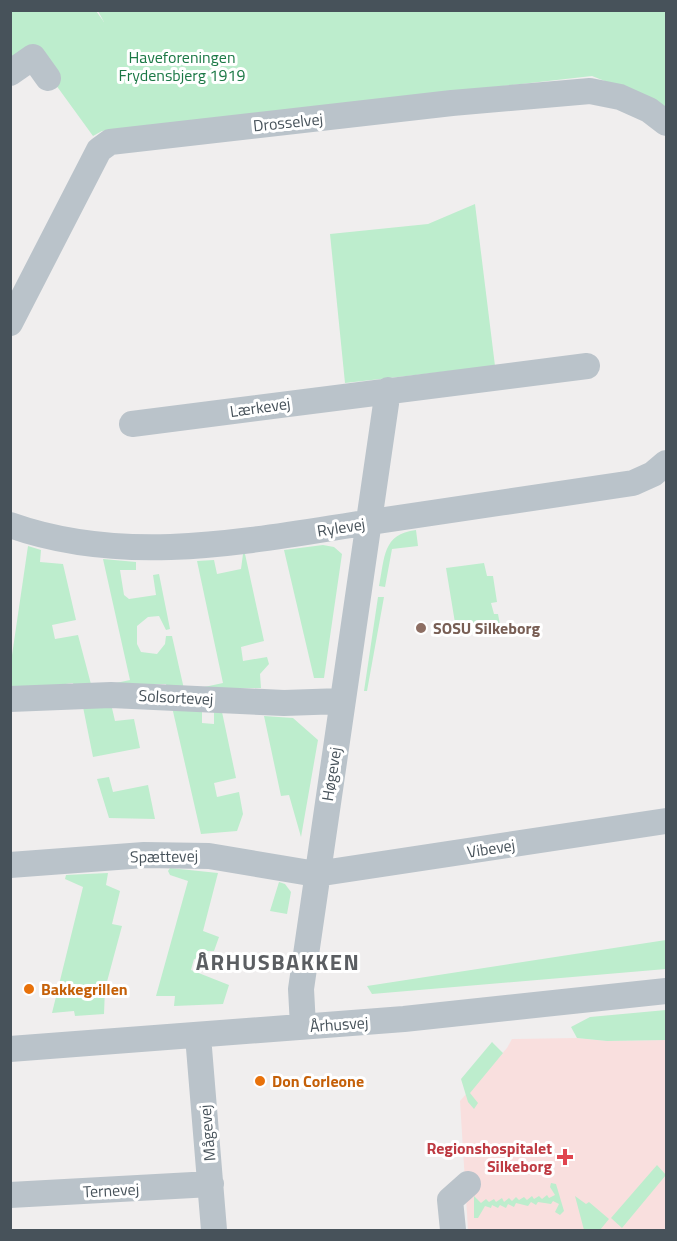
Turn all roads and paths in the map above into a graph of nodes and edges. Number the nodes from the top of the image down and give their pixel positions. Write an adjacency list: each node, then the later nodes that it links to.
1 (10, 73): 2 (street)
2 (48, 78)
3 (666, 123): 4 (street, Drosselvej)
4 (10, 323)
5 (587, 366): 6 (street, Lærkevej)
6 (388, 390): 7 (street, Lærkevej); 9 (street)
7 (132, 424)
8 (666, 463): 9 (street, Rylevej)
9 (369, 522): 10 (street, Rylevej); 12 (street, Høgevej)
10 (10, 525)
11 (10, 699): 12 (street, Solsortevej)
12 (342, 701): 15 (street, Høgevej)
13 (666, 821): 15 (street, Vibevej)
14 (10, 865): 15 (street, Spættevej)
15 (316, 874): 17 (street, Høgevej)
16 (666, 991): 17 (street, Århusvej)
17 (303, 1026): 18 (street, Århusvej)
18 (198, 1036): 19 (street, Århusvej); 20 (street, Mågevej)
19 (10, 1049)
20 (211, 1184): 22 (street, Ternevej); 23 (street, Mågevej)
21 (459, 1192): 24 (street)
22 (10, 1195)
23 (214, 1230)
24 (453, 1230)

